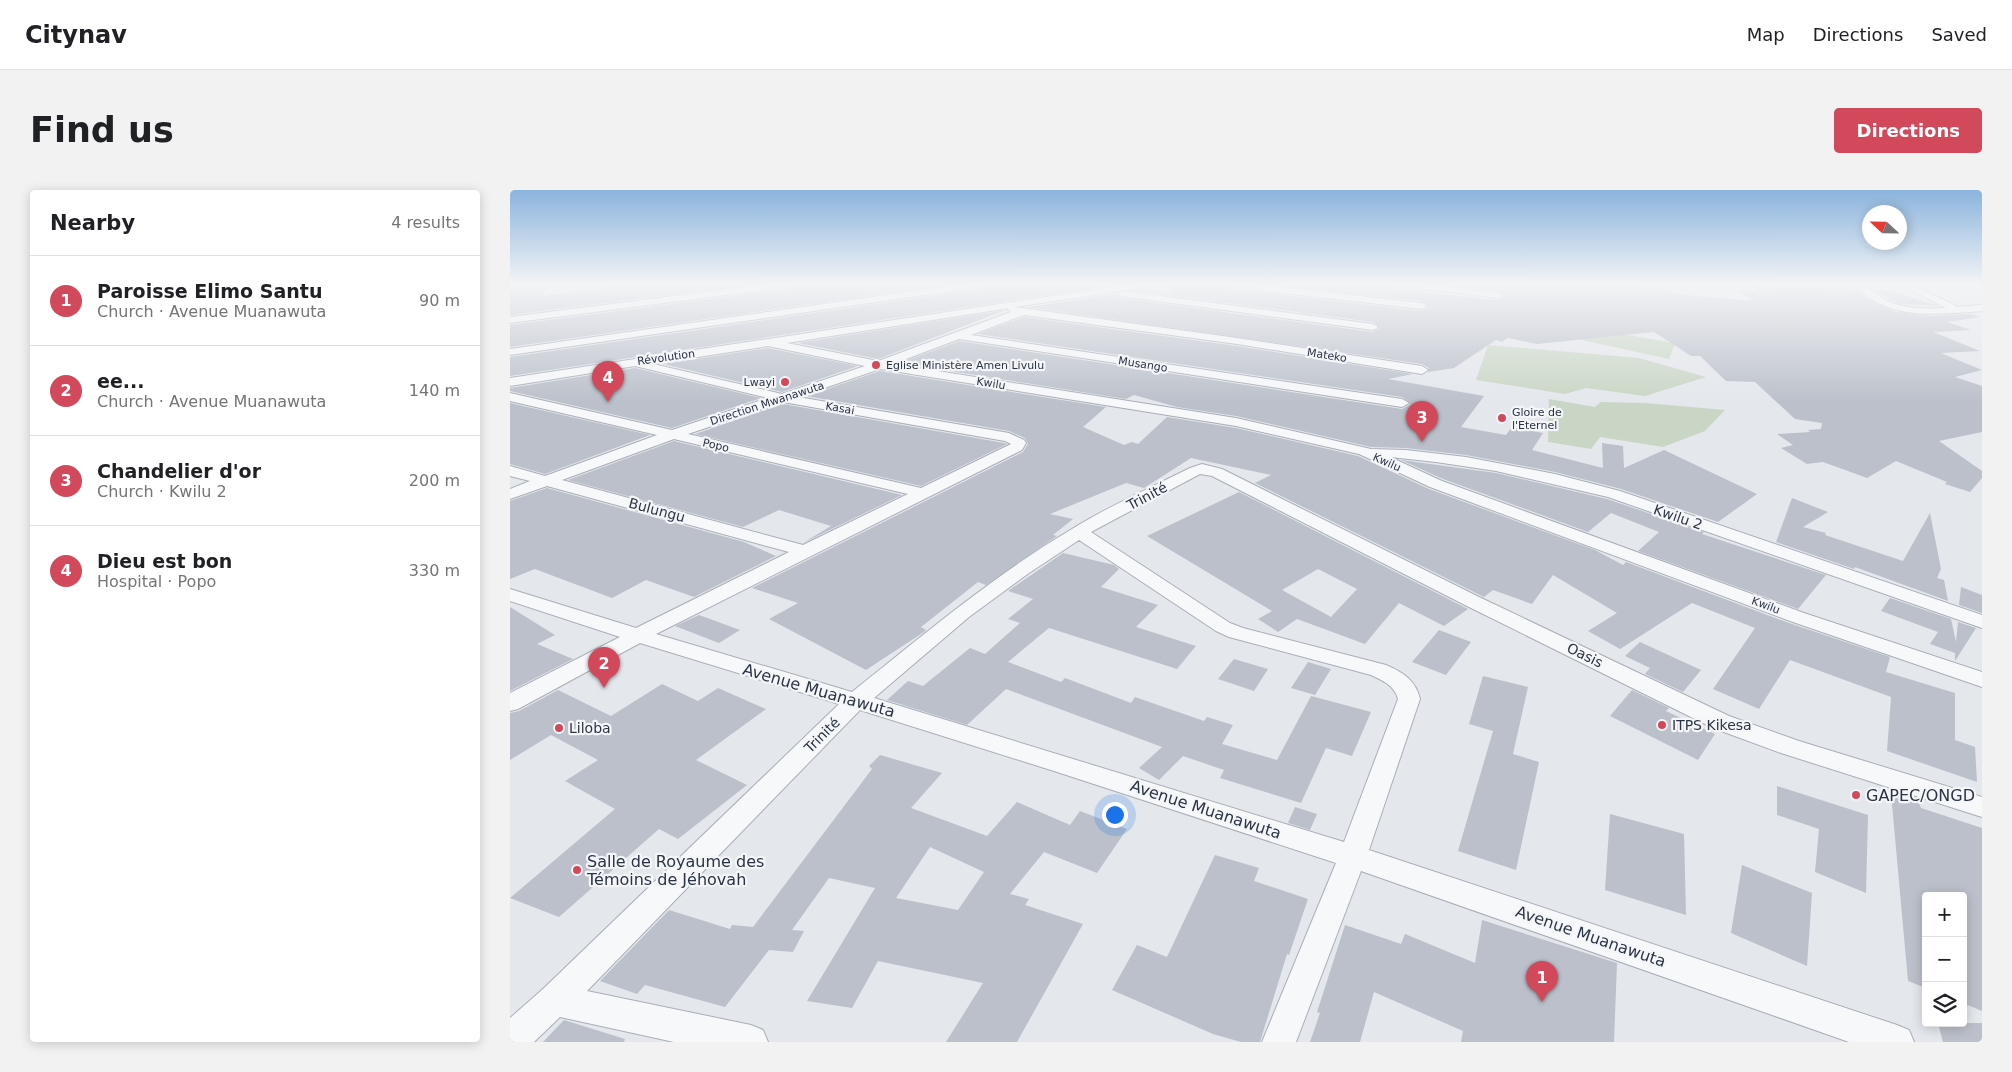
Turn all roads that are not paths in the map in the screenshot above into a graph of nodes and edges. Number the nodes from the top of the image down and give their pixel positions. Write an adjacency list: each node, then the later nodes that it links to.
1 (705, 324): 9 (street)
2 (883, 324): 7 (street, Musango); 8 (street, Révolution)
3 (990, 324): 7 (street, Direction Mwanawuta)
4 (1110, 324): 12 (street, Mateko)
5 (1348, 324): 6 (street)
6 (1373, 327)
7 (958, 336): 11 (street, Direction Mwanawuta); 16 (street, Musango)
8 (766, 342): 10 (street, Révolution); 11 (street, Kwilu)
9 (510, 352)
10 (631, 362): 13 (street, Révolution); 15 (street, Kasai)
11 (879, 365): 15 (street, Direction Mwanawuta); 18 (street, Kwilu)
12 (1422, 370)
13 (510, 382)
14 (510, 397): 17 (street, Popo)
15 (784, 398): 17 (street, Direction Mwanawuta); 22 (street, Kasai)
16 (1402, 403)
17 (672, 435): 21 (street, Direction Mwanawuta); 22 (street, Popo)
18 (1364, 451): 27 (street, Kwilu 2); 29 (street, Kwilu)
19 (1202, 469): 24 (street, Trinité); 32 (street, Oasis)
20 (510, 471): 21 (street, Bulungu)
21 (548, 480): 23 (street, Direction Mwanawuta); 25 (street, Bulungu)
22 (922, 493): 25 (street)
23 (510, 494)
24 (1079, 532): 30 (street, Trinité); 33 (street)
25 (804, 551): 28 (street)
26 (510, 595): 28 (street, Avenue Muanawuta)
27 (1982, 622)
28 (634, 636): 30 (street, Avenue Muanawuta); 31 (street)
29 (1982, 680)
30 (857, 700): 33 (street, Avenue Muanawuta); 34 (street, Trinité)
31 (510, 702)
32 (1982, 807)
33 (1353, 856): 37 (street); 38 (street, Avenue Muanawuta)
34 (555, 1000): 35 (street, Trinité); 36 (street)
35 (510, 1041)
36 (751, 1042)
37 (1279, 1042)
38 (1896, 1042)

